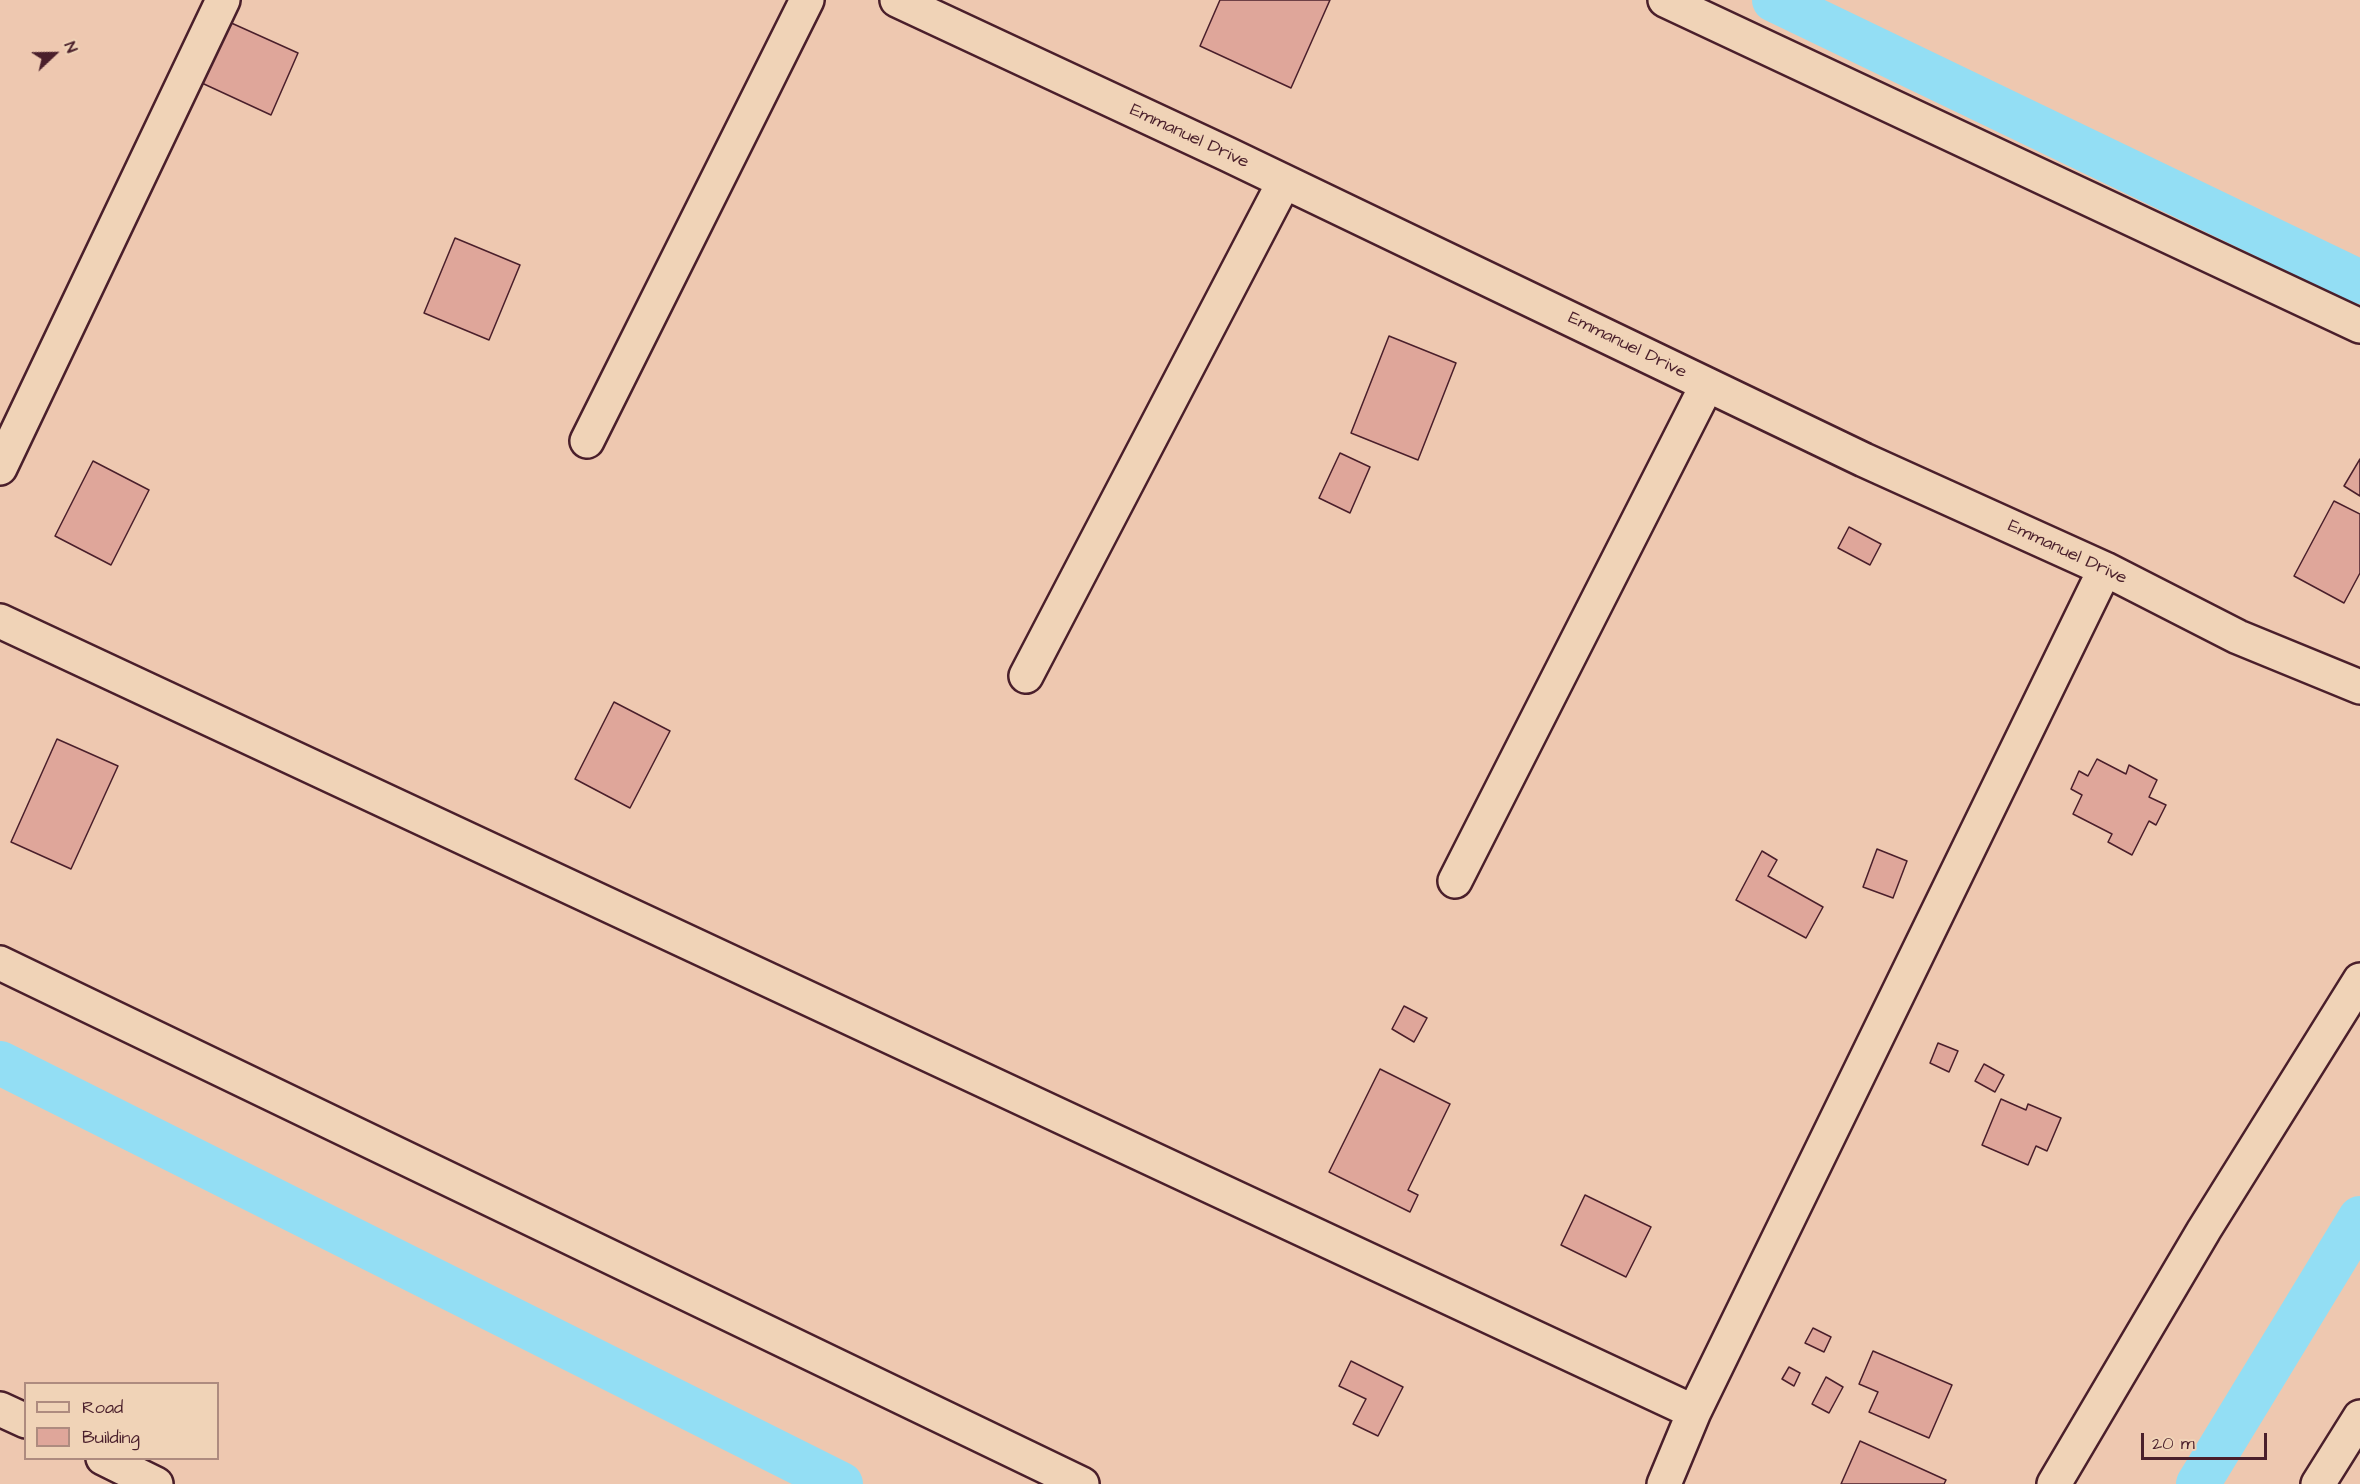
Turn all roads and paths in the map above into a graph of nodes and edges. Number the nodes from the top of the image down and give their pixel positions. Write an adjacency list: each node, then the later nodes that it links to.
1 (223, 0): 9 (street)
2 (807, 0): 8 (street)
3 (897, 0): 5 (street, Emmanuel Drive)
4 (1665, 0): 6 (street)
5 (1284, 182): 7 (street, Emmanuel Drive); 12 (street)
6 (2360, 326)
7 (1707, 385): 10 (street, Emmanuel Drive); 14 (street)
8 (587, 441)
9 (0, 468)
10 (2105, 569): 13 (street, Emmanuel Drive); 18 (street)
11 (0, 621): 18 (street)
12 (1026, 676)
13 (2360, 687)
14 (1455, 880)
15 (0, 963): 23 (street)
16 (2360, 980): 25 (street)
17 (0, 1409): 20 (street)
18 (1694, 1412): 24 (street)
19 (2360, 1416): 26 (street)
20 (24, 1420)
21 (107, 1460): 22 (street)
22 (156, 1484)
23 (1082, 1484)
24 (1664, 1484)
25 (2054, 1484)
26 (2318, 1484)

